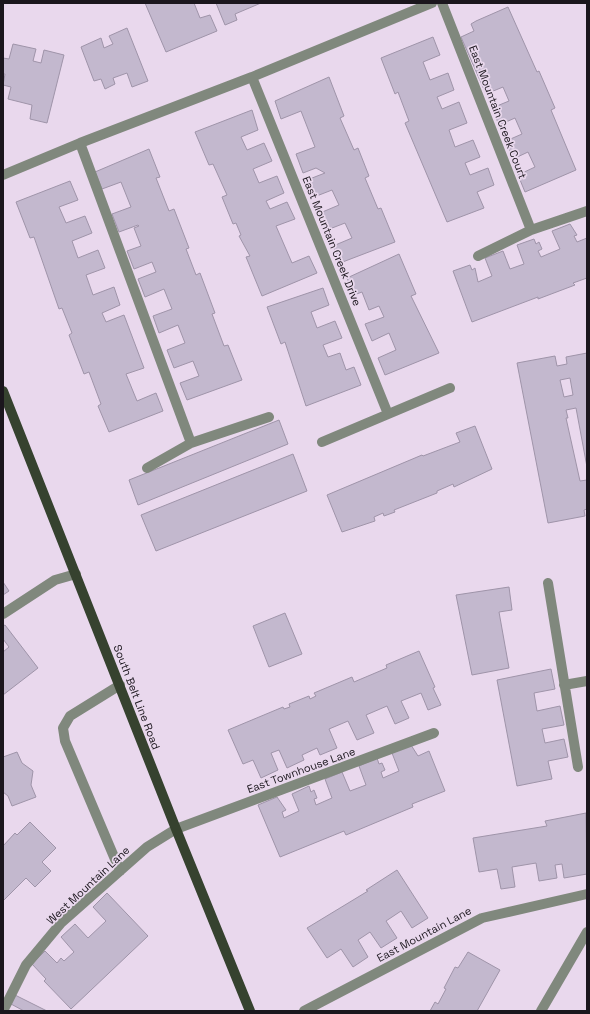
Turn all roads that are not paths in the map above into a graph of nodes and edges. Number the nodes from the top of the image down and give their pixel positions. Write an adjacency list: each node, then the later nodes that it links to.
1 (432, 3): 3 (street)
2 (442, 3): 7 (street, East Mountain Creek Court)
3 (252, 77): 4 (street); 11 (street, East Mountain Creek Drive)
4 (80, 142): 5 (street); 14 (street)
5 (3, 175)
6 (587, 211): 7 (street)
7 (531, 230): 8 (street)
8 (478, 256)
9 (450, 388): 11 (street)
10 (3, 392): 16 (main road, South Belt Line Road)
11 (388, 414): 13 (street)
12 (269, 417): 14 (street)
13 (322, 442)
14 (190, 443): 15 (street)
15 (147, 468)
16 (76, 574): 18 (street); 20 (main road, South Belt Line Road)
17 (548, 583): 21 (street)
18 (3, 614)
19 (587, 681): 21 (street)
20 (120, 685): 24 (main road, South Belt Line Road); 25 (street)
21 (564, 685): 23 (street)
22 (434, 733): 24 (street, East Townhouse Lane)
23 (578, 767)
24 (176, 829): 25 (street, West Mountain Lane); 29 (main road, South Belt Line Road)
25 (120, 871): 28 (street, West Mountain Lane)
26 (587, 894): 30 (street, East Mountain Lane)
27 (587, 932): 31 (street)
28 (3, 1011)
29 (250, 1011)
30 (304, 1011)
31 (541, 1011)

